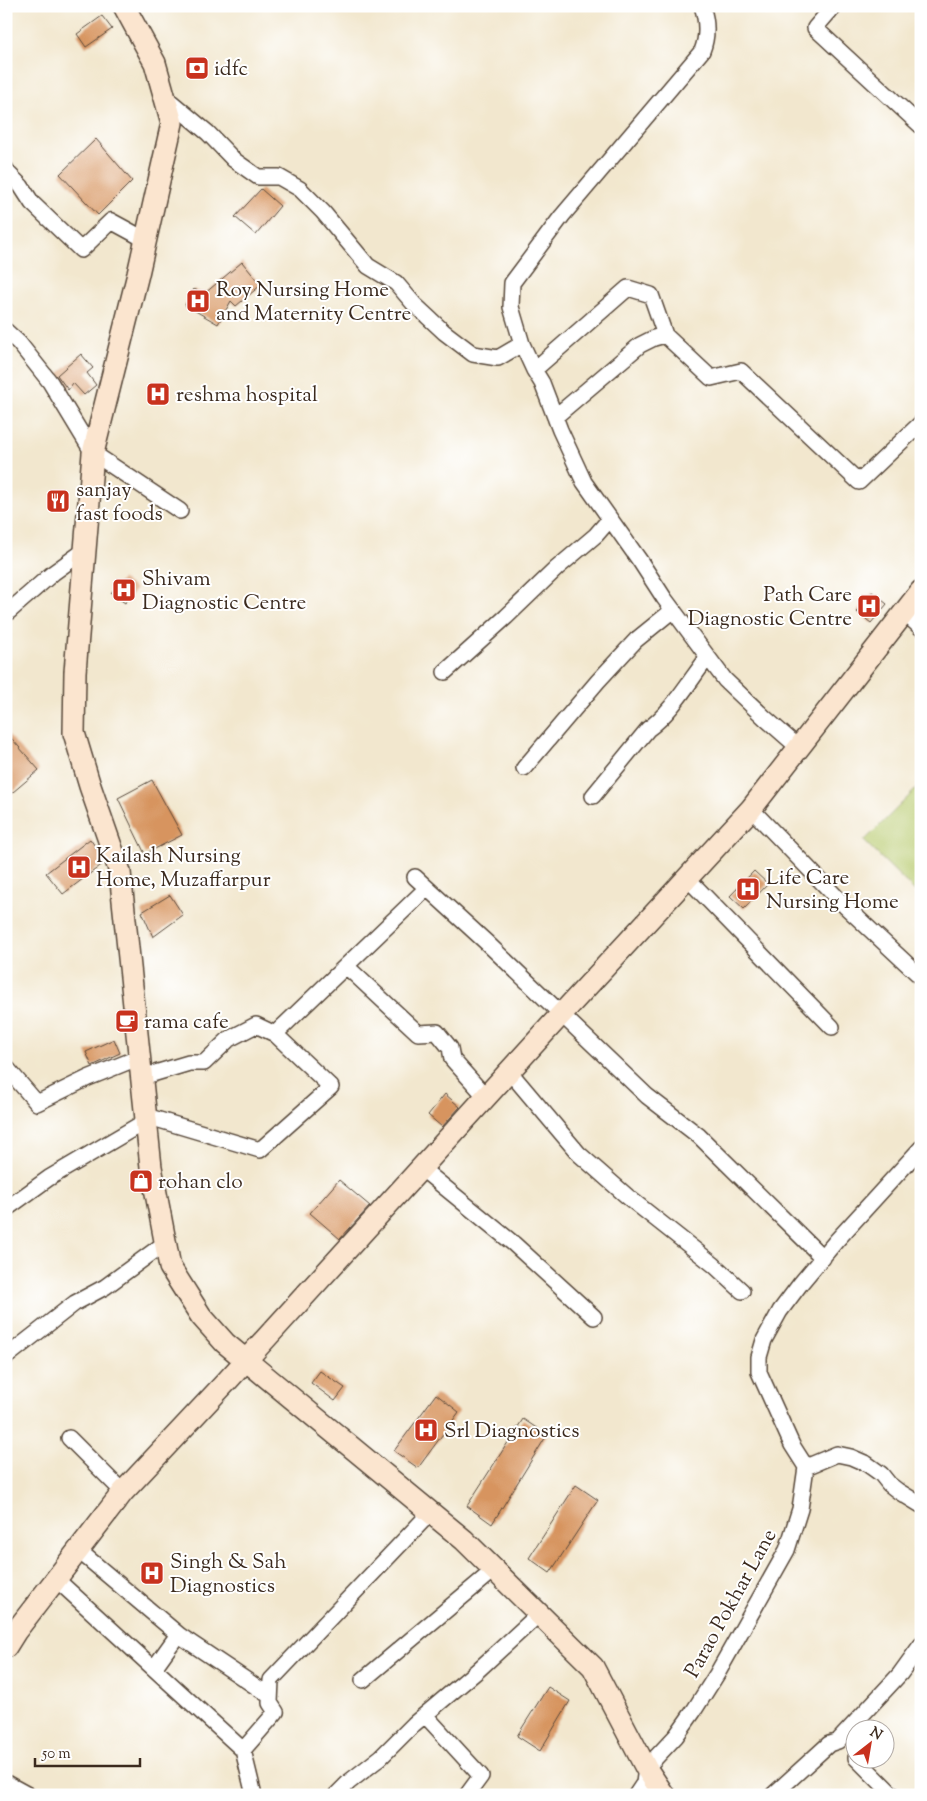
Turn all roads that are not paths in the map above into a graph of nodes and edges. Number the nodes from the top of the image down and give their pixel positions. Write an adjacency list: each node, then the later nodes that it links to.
1 (124, 6): 4 (main road)
2 (702, 6): 10 (street)
3 (834, 6): 5 (street)
4 (165, 97): 7 (main road); 10 (street)
5 (921, 126)
6 (6, 169): 7 (street)
7 (146, 240): 14 (main road)
8 (6, 331): 14 (street)
9 (665, 335): 11 (street); 12 (street); 13 (street)
10 (522, 344): 11 (street)
11 (534, 370): 12 (street)
12 (555, 417): 16 (street)
13 (921, 423)
14 (93, 452): 15 (street); 17 (main road)
15 (180, 511)
16 (609, 520): 19 (street); 24 (street)
17 (85, 550): 21 (street); 38 (main road)
18 (921, 591): 20 (main road)
19 (673, 610): 23 (street); 26 (street)
20 (904, 612): 22 (street); 25 (main road)
21 (6, 614)
22 (921, 628)
23 (708, 657): 25 (street); 27 (street)
24 (445, 672)
25 (798, 747): 28 (main road)
26 (524, 768)
27 (593, 796)
28 (751, 809): 30 (main road); 33 (street)
29 (415, 878): 31 (street)
30 (687, 878): 34 (main road); 35 (street)
31 (427, 888): 32 (street); 34 (street)
32 (346, 966): 36 (street); 40 (street)
33 (921, 977)
34 (561, 1014): 39 (main road); 46 (street)
35 (832, 1027)
36 (275, 1034): 38 (street); 41 (street)
37 (6, 1067): 38 (street)
38 (141, 1067): 41 (main road)
39 (509, 1071): 40 (main road); 47 (street)
40 (486, 1096): 43 (main road)
41 (146, 1119): 44 (street); 45 (main road)
42 (921, 1148): 46 (street)
43 (421, 1168): 48 (street); 50 (main road)
44 (6, 1209)
45 (165, 1243): 49 (street); 50 (main road)
46 (823, 1258): 52 (street)
47 (742, 1291)
48 (594, 1317)
49 (6, 1357)
50 (244, 1360): 53 (main road); 55 (main road)
51 (70, 1438): 53 (street)
52 (806, 1467): 54 (street); 70 (street, Parao Pokhar Lane)
53 (123, 1492): 56 (main road)
54 (921, 1506)
55 (431, 1512): 57 (main road); 65 (street)
56 (78, 1550): 58 (main road); 61 (street)
57 (494, 1570): 59 (main road); 64 (street)
58 (56, 1579): 60 (main road); 63 (street)
59 (539, 1614): 66 (street); 70 (main road)
60 (9, 1634)
61 (179, 1635): 63 (street); 65 (street)
62 (921, 1644): 67 (street)
63 (154, 1668): 69 (street)
64 (363, 1680)
65 (270, 1696): 69 (street)
66 (425, 1715): 75 (street); 76 (street)
67 (838, 1741): 68 (street); 79 (street)
68 (844, 1747)
69 (243, 1750): 74 (street)
70 (646, 1768): 77 (street); 78 (main road)
71 (865, 1768): 80 (street)
72 (6, 1783): 73 (street)
73 (28, 1795)
74 (254, 1795)
75 (336, 1795)
76 (467, 1795)
77 (636, 1795)
78 (664, 1795)
79 (773, 1795)
80 (893, 1795)

